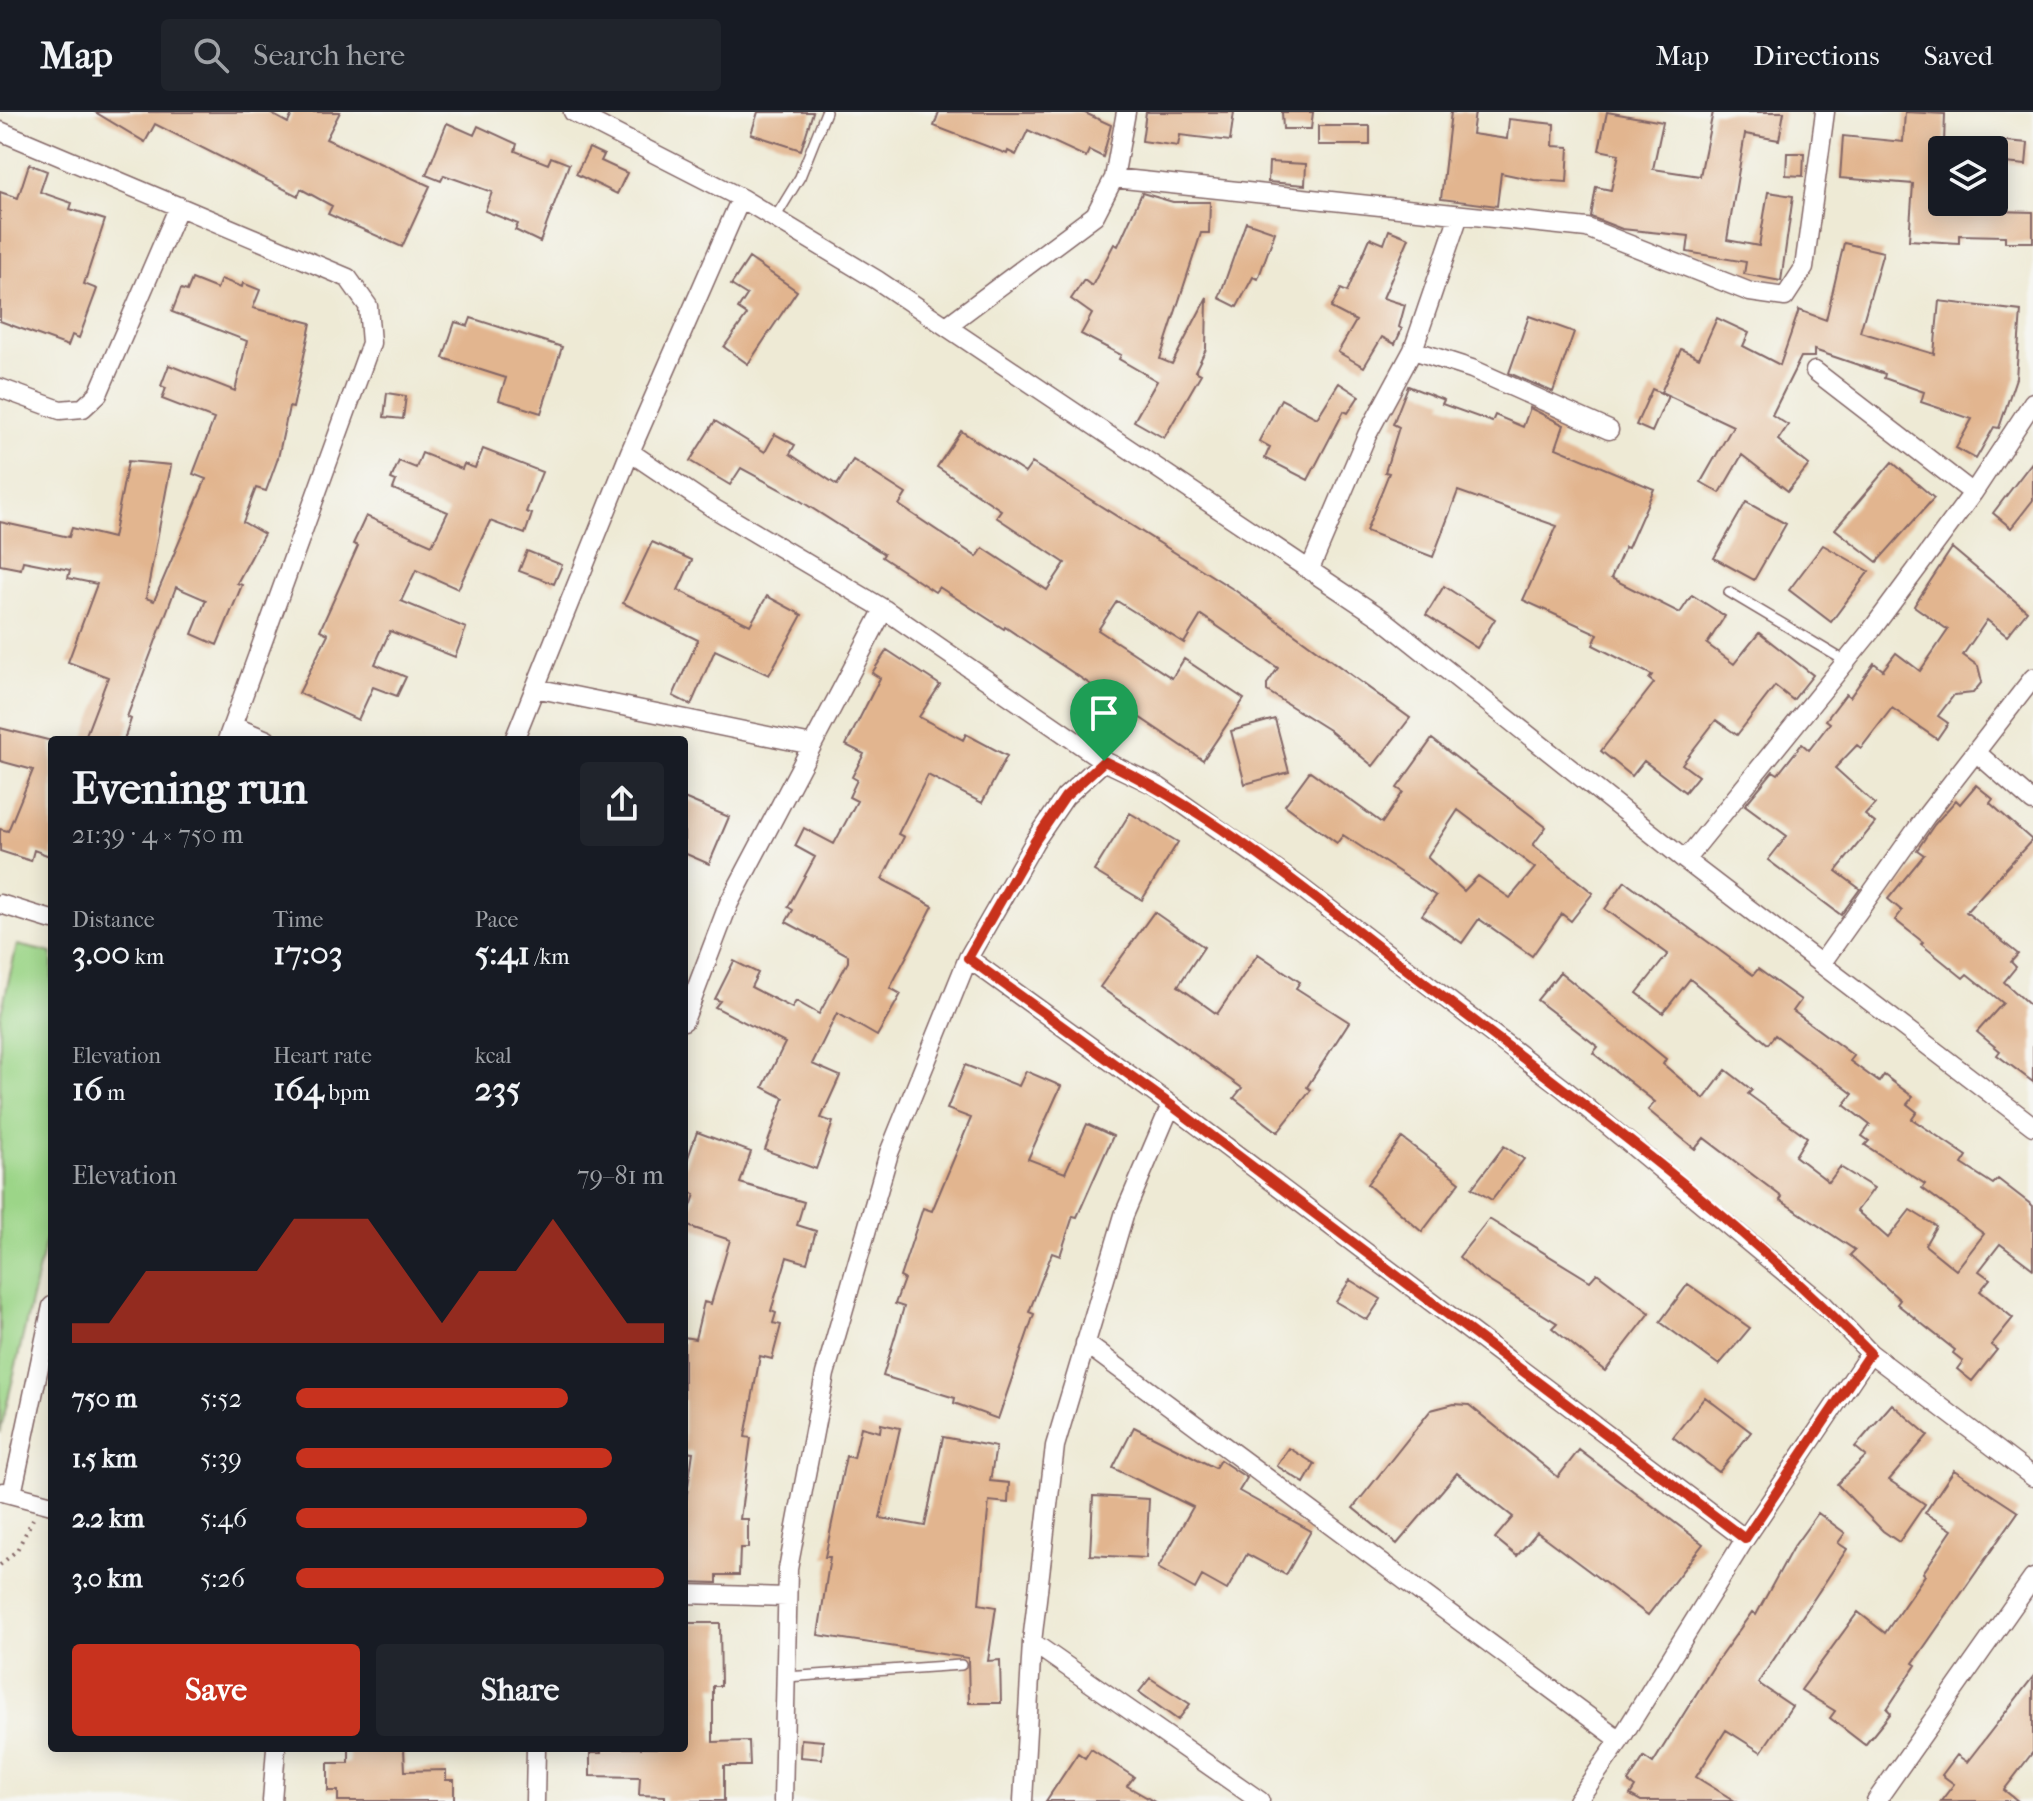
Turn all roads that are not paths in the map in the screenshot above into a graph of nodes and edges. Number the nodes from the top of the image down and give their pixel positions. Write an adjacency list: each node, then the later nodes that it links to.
1 (573, 112): 7 (street)
2 (826, 112): 10 (lane)
3 (1126, 112): 6 (street)
4 (1825, 112): 9 (street)
5 (0, 131): 8 (street)
6 (1114, 178): 9 (street); 11 (street)
7 (741, 198): 10 (street); 17 (street)
8 (179, 206): 14 (street); 25 (street)
9 (1459, 215): 12 (street)
10 (775, 218): 11 (street)
11 (948, 325): 19 (street)
12 (1413, 350): 16 (street); 19 (street)
13 (1815, 371): 18 (street)
14 (0, 388)
15 (2033, 402): 18 (street)
16 (1609, 430)
17 (630, 452): 21 (street); 24 (street)
18 (1973, 493): 22 (street)
19 (1310, 569): 31 (street)
20 (1729, 592): 22 (lane)
21 (884, 609): 27 (street); 29 (street)
22 (1845, 661): 31 (street)
23 (2033, 678): 28 (street)
24 (535, 688): 26 (street); 27 (street)
25 (230, 733)
26 (516, 736)
27 (812, 745): 36 (street)
28 (1977, 753): 30 (street); 35 (street)
29 (1104, 761): 34 (street); 41 (street)
30 (2033, 802)
31 (1685, 860): 35 (street)
32 (0, 904): 33 (street)
33 (48, 919)
34 (968, 958): 37 (street); 48 (street)
35 (1821, 964): 38 (street)
36 (688, 1011)
37 (1171, 1105): 40 (street); 45 (street)
38 (2033, 1126)
39 (48, 1322): 43 (street)
40 (1085, 1343): 49 (street); 52 (street)
41 (1870, 1353): 42 (street); 45 (street)
42 (2033, 1477)
43 (6, 1493): 44 (street)
44 (47, 1504)
45 (1745, 1539): 52 (street)
46 (2033, 1578): 61 (street)
47 (688, 1594): 48 (street)
48 (787, 1597): 51 (street)
49 (1032, 1642): 58 (street); 59 (street)
50 (961, 1665): 51 (lane)
51 (786, 1677): 57 (street)
52 (1620, 1740): 60 (street)
53 (276, 1752): 55 (street)
54 (536, 1752): 56 (street)
55 (272, 1801)
56 (535, 1801)
57 (783, 1801)
58 (1023, 1801)
59 (1260, 1801)
60 (1577, 1801)
61 (1876, 1801)

